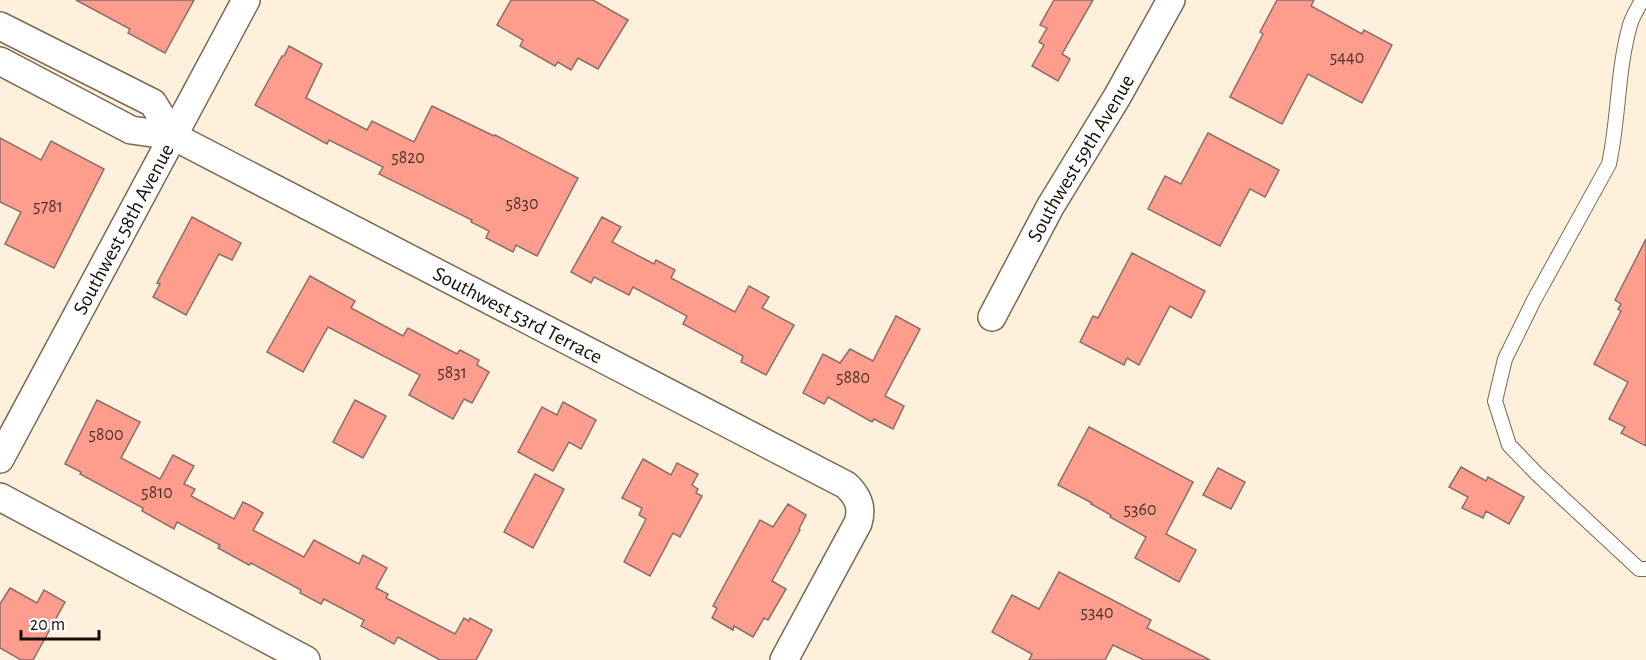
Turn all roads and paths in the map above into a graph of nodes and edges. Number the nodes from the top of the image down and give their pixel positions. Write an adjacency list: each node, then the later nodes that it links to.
1 (246, 0): 6 (street, Southwest 58th Avenue)
2 (1170, 0): 7 (street, Southwest 59th Avenue)
3 (1642, 0): 10 (lane)
4 (0, 26): 6 (street)
5 (0, 61): 6 (street, Southwest 53rd Terrace)
6 (173, 136): 8 (street, Southwest 58th Avenue); 12 (street, Southwest 53rd Terrace)
7 (992, 317)
8 (0, 459)
9 (0, 497): 11 (street)
10 (1646, 569)
11 (306, 660)
12 (784, 660)

